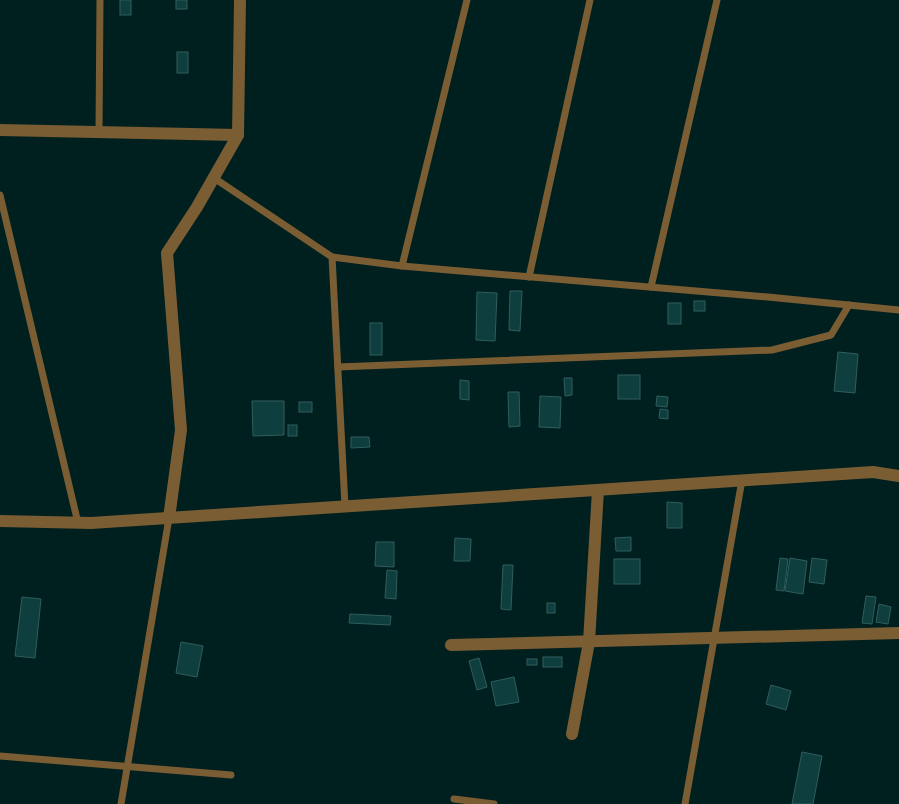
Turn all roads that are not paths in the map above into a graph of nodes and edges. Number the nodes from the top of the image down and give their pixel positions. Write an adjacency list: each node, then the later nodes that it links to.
1 (100, 0): 7 (lane)
2 (240, 0): 8 (street)
3 (466, 0): 12 (lane)
4 (590, 0): 13 (lane)
5 (717, 0): 14 (lane)
6 (0, 130): 7 (street)
7 (99, 132): 8 (street)
8 (238, 135): 9 (street)
9 (214, 178): 11 (lane); 22 (street)
10 (0, 195): 24 (lane)
11 (332, 256): 12 (lane); 17 (lane)
12 (402, 266): 13 (lane)
13 (529, 277): 14 (lane)
14 (651, 287): 15 (lane)
15 (849, 305): 16 (lane); 17 (lane)
16 (899, 310)
17 (338, 367): 21 (lane)
18 (899, 476): 19 (street)
19 (742, 480): 20 (street); 26 (lane)
20 (598, 490): 21 (street); 27 (street)
21 (345, 506): 22 (street)
22 (169, 518): 24 (street); 31 (lane)
23 (0, 522): 24 (street)
24 (78, 523)
25 (899, 632): 26 (street)
26 (714, 638): 27 (street); 36 (lane)
27 (589, 642): 28 (street); 29 (street)
28 (451, 645)
29 (572, 734)
30 (0, 756): 31 (lane)
31 (127, 766): 32 (lane); 34 (lane)
32 (231, 775)
33 (454, 799): 35 (lane)
34 (121, 804)
35 (494, 804)
36 (685, 804)

